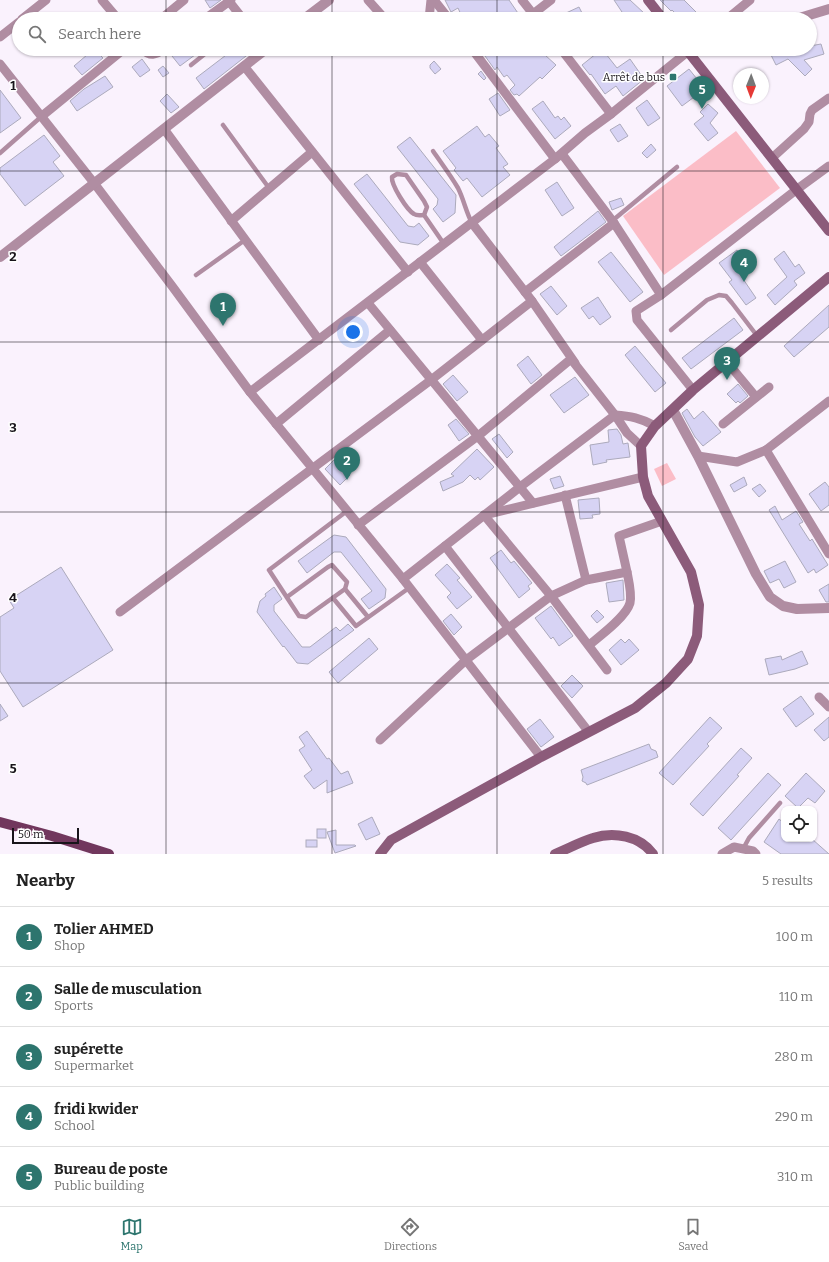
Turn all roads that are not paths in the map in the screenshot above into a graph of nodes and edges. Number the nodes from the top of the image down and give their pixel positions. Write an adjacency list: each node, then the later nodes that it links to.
1 (46, 0): 13 (street)
2 (102, 0): 14 (street)
3 (184, 0): 15 (street)
4 (229, 0): 16 (street); 17 (street)
5 (329, 0): 18 (street)
6 (368, 0): 19 (street)
7 (431, 0): 20 (street)
8 (434, 0): 21 (street)
9 (522, 0): 22 (street)
10 (551, 0): 23 (street)
11 (648, 0): 24 (main road)
12 (750, 0): 25 (street)
13 (31, 12)
14 (112, 12)
15 (169, 12)
16 (214, 12)
17 (238, 12)
18 (313, 12)
19 (379, 12)
20 (430, 12)
21 (443, 12)
22 (531, 12)
23 (540, 12)
24 (657, 12)
25 (736, 12)
26 (827, 12): 27 (street)
27 (817, 14)
28 (12, 28): 29 (street)
29 (0, 37)
30 (115, 56): 42 (street)
31 (202, 56): 38 (lane)
32 (257, 56): 39 (street)
33 (478, 56): 48 (street)
34 (565, 56): 41 (street)
35 (684, 56): 41 (street)
36 (696, 56): 49 (main road)
37 (0, 64): 42 (street)
38 (191, 65)
39 (244, 66): 44 (street); 45 (street)
40 (829, 98): 49 (street)
41 (611, 114): 48 (street)
42 (42, 116): 47 (lane); 52 (street)
43 (223, 125): 53 (lane)
44 (164, 129): 52 (street); 56 (street)
45 (312, 152): 53 (street); 64 (street)
46 (434, 152): 58 (lane)
47 (0, 153)
48 (558, 157): 57 (street); 58 (street)
49 (772, 158): 54 (main road)
50 (829, 166): 54 (street)
51 (677, 167): 57 (lane)
52 (94, 184): 62 (street); 81 (street)
53 (269, 188): 56 (street)
54 (796, 190): 59 (main road); 68 (street)
55 (424, 215): 55 (lane); 61 (lane)
56 (231, 220): 60 (street)
57 (613, 222): 67 (street); 68 (street)
58 (472, 223): 61 (street); 67 (street)
59 (829, 231)
60 (245, 240): 65 (lane); 74 (street)
61 (444, 244): 63 (street)
62 (0, 257)
63 (420, 262): 64 (street); 75 (street)
64 (408, 272): 70 (street)
65 (196, 275)
66 (829, 277): 73 (main road)
67 (525, 292): 69 (street)
68 (661, 294): 80 (street)
69 (532, 301): 75 (street); 77 (street)
70 (368, 303): 71 (street); 74 (street)
71 (390, 330): 78 (street); 86 (street)
72 (671, 330): 73 (lane)
73 (758, 337): 76 (main road)
74 (319, 340): 81 (street)
75 (482, 340): 78 (street)
76 (727, 362): 80 (main road); 82 (street)
77 (576, 364): 85 (street); 89 (street)
78 (431, 380): 89 (street); 93 (street)
79 (769, 387): 82 (street)
80 (693, 390): 84 (main road)
81 (250, 392): 86 (street)
82 (756, 397): 87 (street)
83 (829, 401): 91 (street)
84 (673, 410): 88 (main road); 92 (street)
85 (615, 415): 88 (street); 90 (street); 95 (street)
86 (276, 424): 93 (street)
87 (723, 424)
88 (655, 426): 90 (main road)
89 (478, 436): 95 (street); 101 (street)
90 (641, 446): 94 (main road)
91 (766, 450): 92 (street); 103 (street)
92 (698, 456): 112 (street)
93 (313, 469): 98 (street); 113 (street)
94 (643, 477): 96 (street); 100 (main road)
95 (520, 487): 97 (street); 99 (street)
96 (565, 495): 97 (street); 106 (street)
97 (533, 503): 99 (street)
98 (347, 511): 101 (street); 110 (lane)
99 (484, 514): 102 (street); 109 (street)
100 (662, 521): 104 (street); 121 (main road)
101 (358, 525): 105 (street)
102 (445, 546): 105 (street); 115 (street)
103 (829, 554)
104 (627, 572): 106 (street); 116 (street)
105 (403, 579): 108 (street)
106 (586, 580): 109 (street)
107 (345, 588): 110 (lane); 111 (lane); 114 (lane)
108 (409, 588): 114 (lane); 117 (street)
109 (551, 596): 115 (street); 116 (street)
110 (287, 597): 111 (lane)
111 (333, 598): 114 (lane)
112 (829, 608)
113 (120, 612)
114 (368, 617)
115 (508, 628): 117 (street); 121 (street)
116 (589, 646): 118 (street)
117 (466, 660): 122 (street); 123 (street)
118 (607, 670)
119 (819, 697): 120 (street)
120 (829, 707)
121 (588, 731): 123 (main road)
122 (380, 740)
123 (541, 757): 128 (main road)
124 (780, 803): 126 (lane)
125 (0, 822): 127 (main road)
126 (743, 849): 131 (street); 132 (street)
127 (109, 854)
128 (380, 854)
129 (555, 854): 130 (main road)
130 (653, 854)
131 (722, 854)
132 (756, 854)

